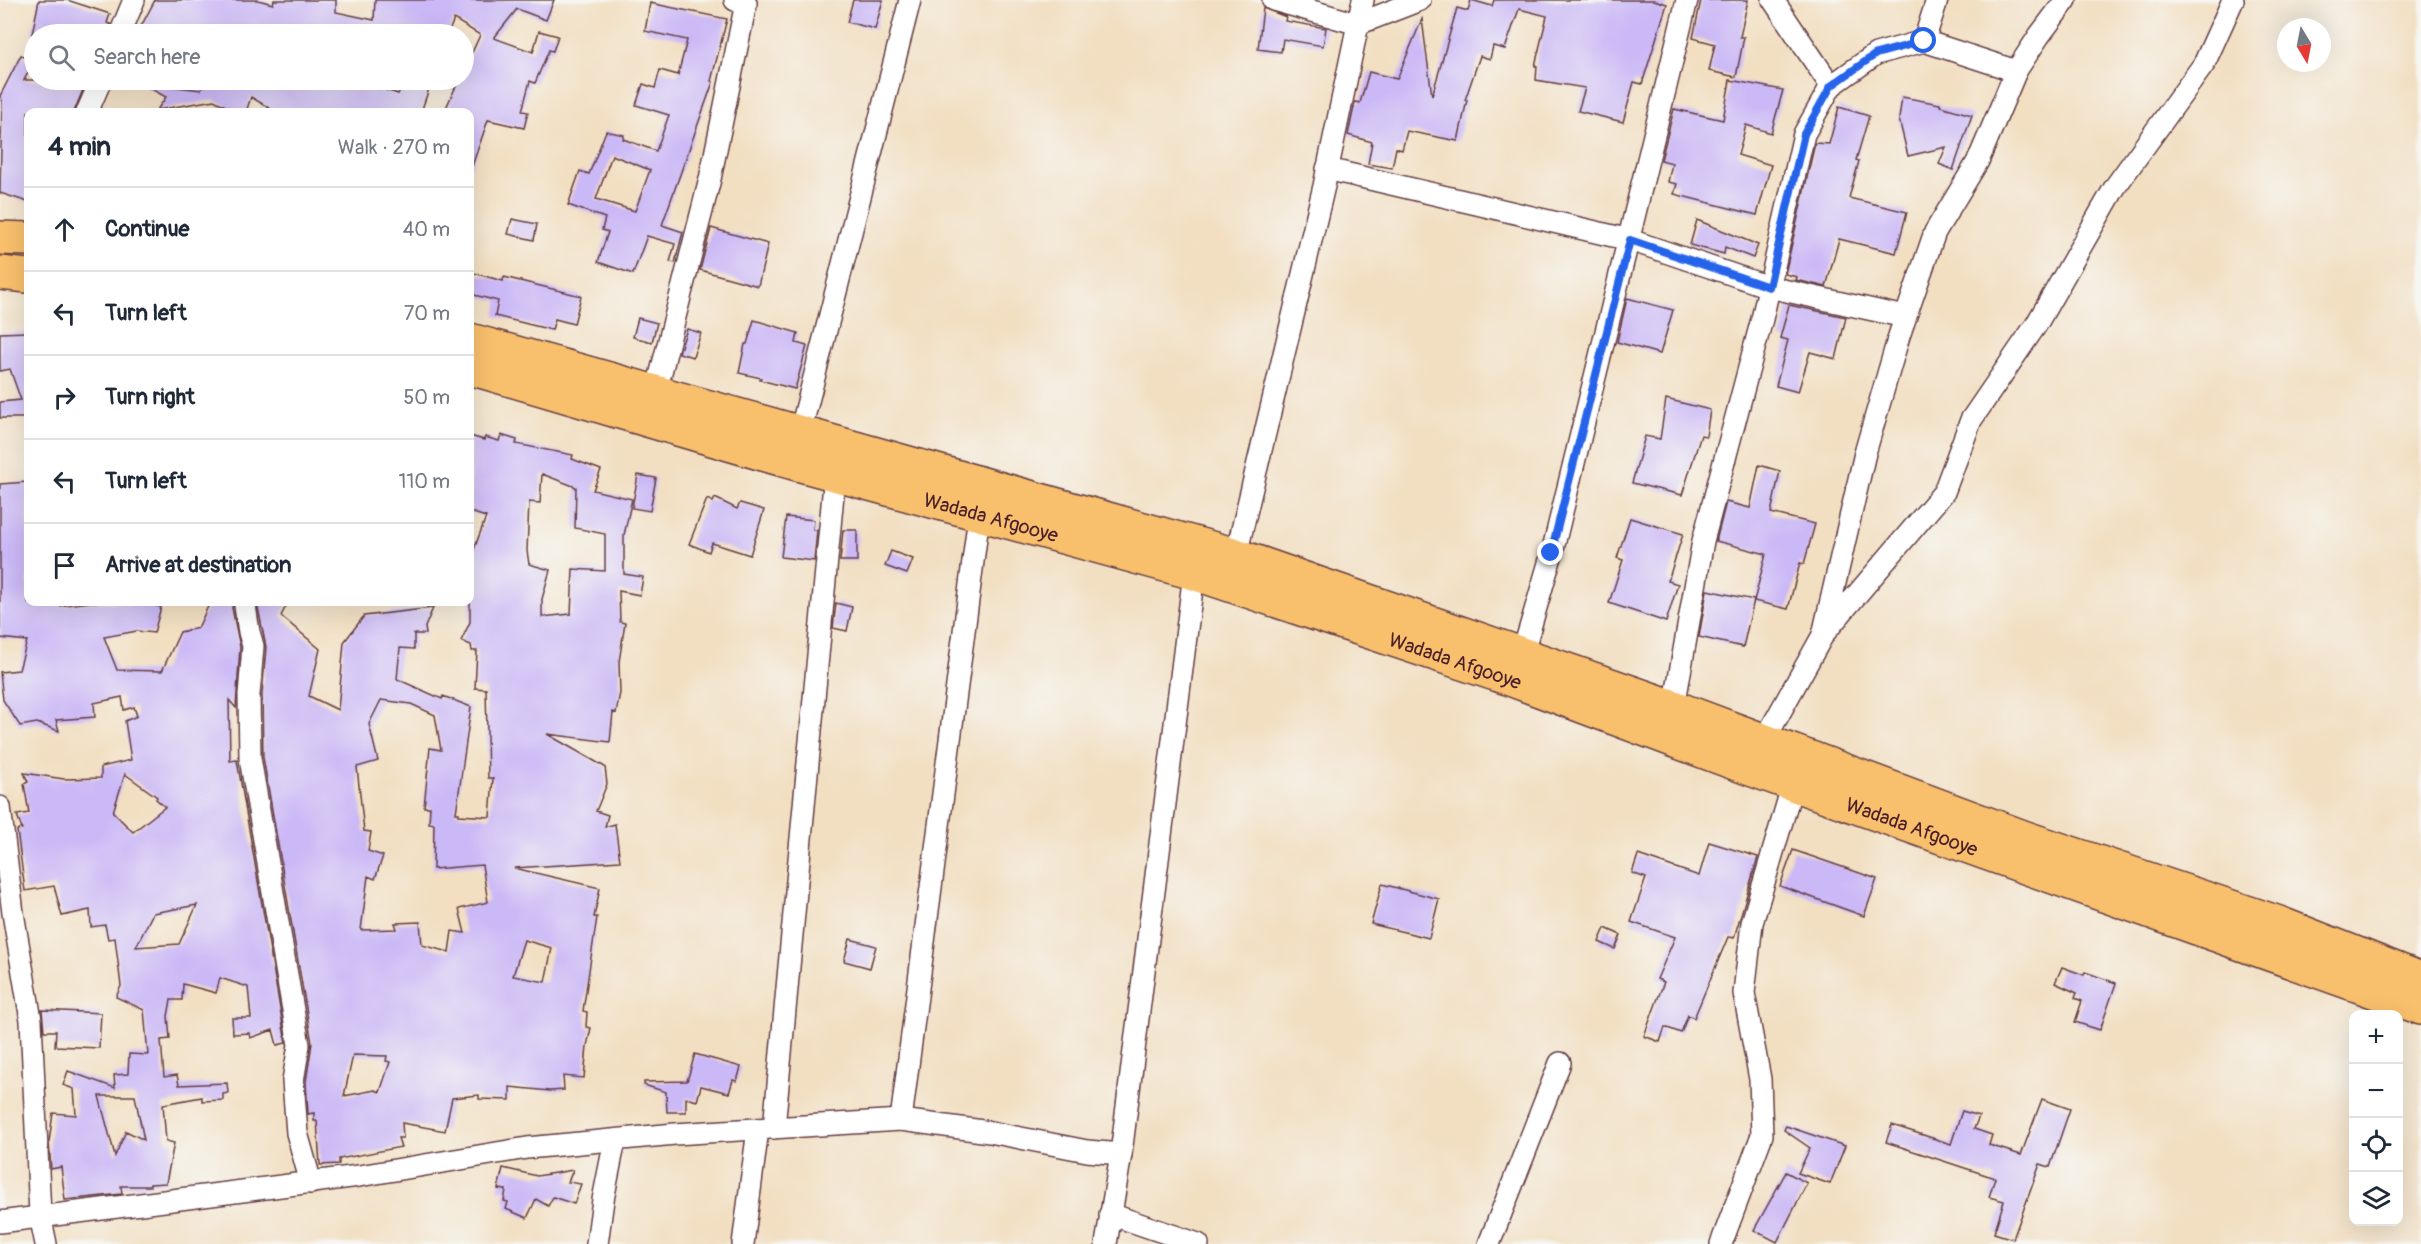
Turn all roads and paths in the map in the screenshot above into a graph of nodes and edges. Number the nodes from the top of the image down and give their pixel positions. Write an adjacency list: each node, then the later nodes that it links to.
1 (134, 0): 12 (street)
2 (735, 0): 29 (street)
3 (910, 0): 30 (street)
4 (1273, 0): 13 (street)
5 (1363, 0): 13 (street)
6 (1420, 0): 13 (street)
7 (1687, 0): 22 (street)
8 (1773, 0): 16 (street)
9 (1937, 0): 14 (street)
10 (2066, 0): 15 (street)
11 (2232, 0): 36 (street)
12 (124, 24)
13 (1358, 24): 19 (street)
14 (1924, 41): 15 (street); 16 (street)
15 (2016, 71): 26 (street)
16 (1831, 86): 25 (street)
17 (97, 90): 18 (street)
18 (89, 108)
19 (1327, 169): 22 (street); 33 (street)
20 (0, 238): 21 (highway)
21 (24, 239)
22 (1630, 240): 25 (street); 37 (street)
23 (0, 273): 24 (highway)
24 (24, 276)
25 (1769, 287): 26 (street); 38 (street)
26 (1905, 317): 36 (street)
27 (474, 341): 29 (highway, Wadada Afgooye)
28 (474, 370): 31 (highway, Wadada Afgooye)
29 (656, 392): 30 (highway, Wadada Afgooye)
30 (800, 432): 33 (highway, Wadada Afgooye)
31 (835, 473): 32 (highway, Wadada Afgooye); 46 (street)
32 (979, 515): 34 (highway, Wadada Afgooye); 45 (street)
33 (1236, 555): 37 (highway, Wadada Afgooye)
34 (1194, 573): 40 (highway, Wadada Afgooye); 48 (street)
35 (245, 606): 49 (street)
36 (1823, 635): 39 (street)
37 (1522, 655): 38 (highway, Wadada Afgooye)
38 (1674, 707): 39 (highway, Wadada Afgooye)
39 (1764, 741): 42 (highway, Wadada Afgooye)
40 (1793, 784): 43 (highway, Wadada Afgooye); 59 (street)
41 (0, 807): 51 (street)
42 (2421, 979)
43 (2421, 1008)
44 (1560, 1063): 58 (street)
45 (901, 1120): 46 (street); 48 (street)
46 (766, 1129): 47 (street); 55 (street)
47 (615, 1140): 49 (street); 54 (street)
48 (1121, 1154): 50 (street)
49 (311, 1182): 51 (street)
50 (1110, 1214): 56 (street); 57 (street)
51 (40, 1215): 52 (street); 53 (street)
52 (0, 1222)
53 (46, 1244)
54 (597, 1244)
55 (743, 1244)
56 (1106, 1244)
57 (1198, 1244)
58 (1490, 1244)
59 (1721, 1244)

